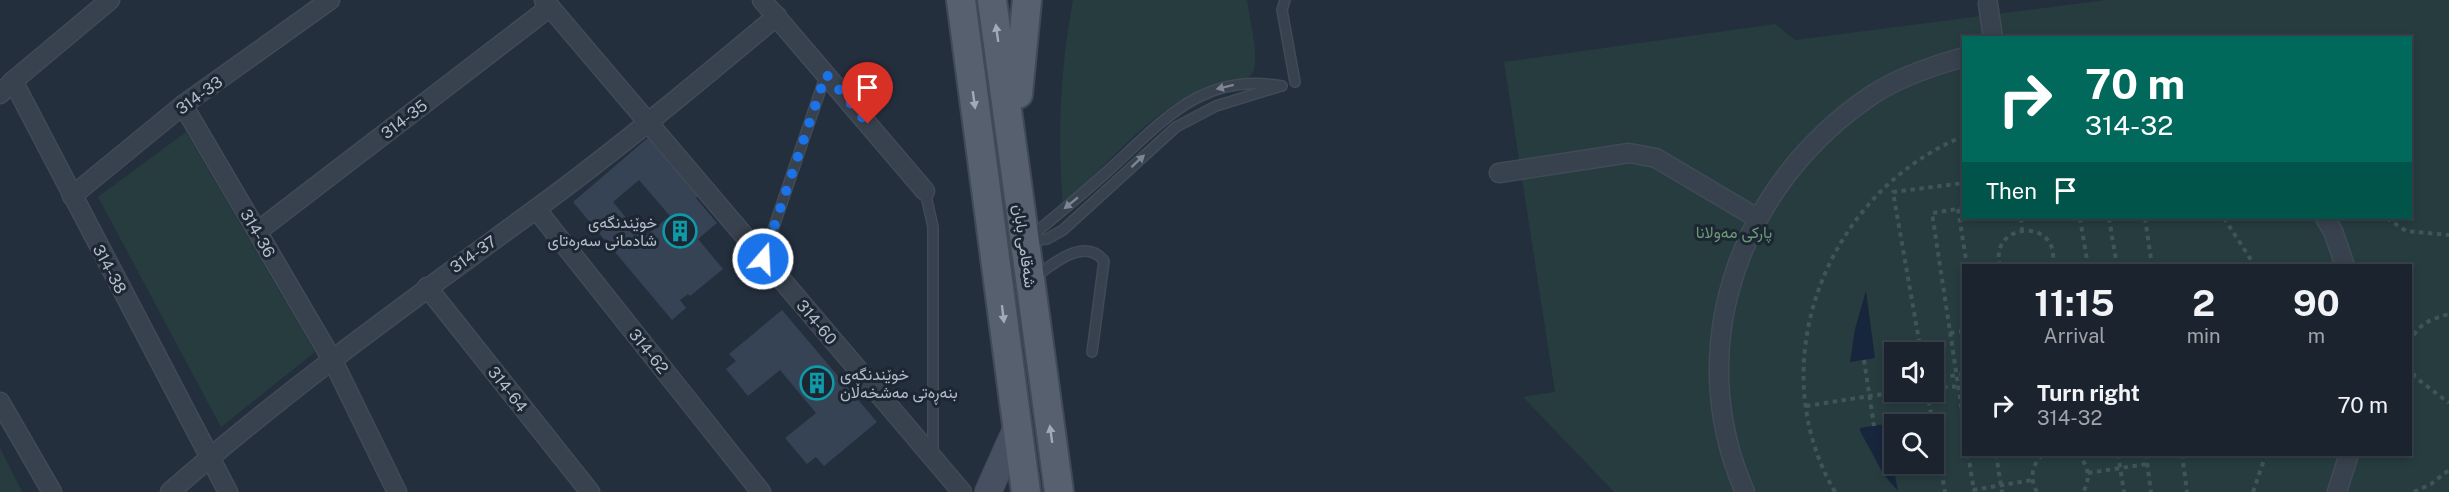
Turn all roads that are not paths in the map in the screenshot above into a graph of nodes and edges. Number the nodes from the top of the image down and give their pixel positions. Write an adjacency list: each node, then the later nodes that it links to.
1 (110, 0): 14 (street)
2 (330, 0): 17 (street, 314-33)
3 (762, 0): 10 (street)
4 (961, 0): 28 (main road, one-way to 28)
5 (992, 0): 21 (main road, شەقامی بابان, one-way to 5)
6 (1027, 0): 21 (main road)
7 (1285, 0): 15 (lane)
8 (547, 4): 18 (street, 314-60); 26 (street, 314-35)
9 (1988, 4): 11 (street)
10 (777, 16): 13 (street); 18 (street, 314-37)
11 (1993, 36)
12 (1962, 58): 24 (street)
13 (826, 74): 20 (street); 29 (lane)
14 (13, 81): 16 (street); 22 (street, 314-38)
15 (1295, 82)
16 (0, 94)
17 (183, 105): 22 (street, 314-33); 26 (street, 314-36)
18 (648, 124): 23 (street, 314-37); 29 (street, 314-60)
19 (1499, 173): 24 (street)
20 (925, 191): 40 (lane)
21 (1018, 192): 27 (main road, شەقامی بابان)
22 (72, 196): 39 (street, 314-38)
23 (536, 209): 33 (street, 314-37); 47 (street, 314-62)
24 (1758, 218): 51 (street)
25 (2326, 219): 30 (street)
26 (258, 231): 35 (street, 314-36)
27 (1025, 241): 27 (lane, one-way to 27); 28 (main road); 32 (main road, شەقامی بابان)
28 (994, 245): 31 (main road)
29 (763, 259): 40 (street, 314-60)
30 (2344, 264)
31 (998, 279): 32 (main road); 37 (main road, one-way to 37)
32 (1029, 279): 34 (lane); 50 (main road, شەقامی بابان, one-way to 32)
33 (427, 287): 35 (street, 314-37); 46 (street, 314-64)
34 (1092, 352)
35 (333, 361): 39 (street, 314-37); 45 (street, 314-36)
36 (0, 402): 42 (street)
37 (1017, 427): 48 (street); 49 (main road)
38 (2348, 456): 52 (street)
39 (210, 457): 43 (street, 314-37); 44 (street, 314-38)
40 (933, 459): 41 (street, 314-60)
41 (952, 488)
42 (52, 492)
43 (170, 492)
44 (228, 492)
45 (397, 492)
46 (590, 492)
47 (761, 492)
48 (988, 492)
49 (1026, 492)
50 (1059, 492)
51 (1745, 492)
52 (2337, 492)

